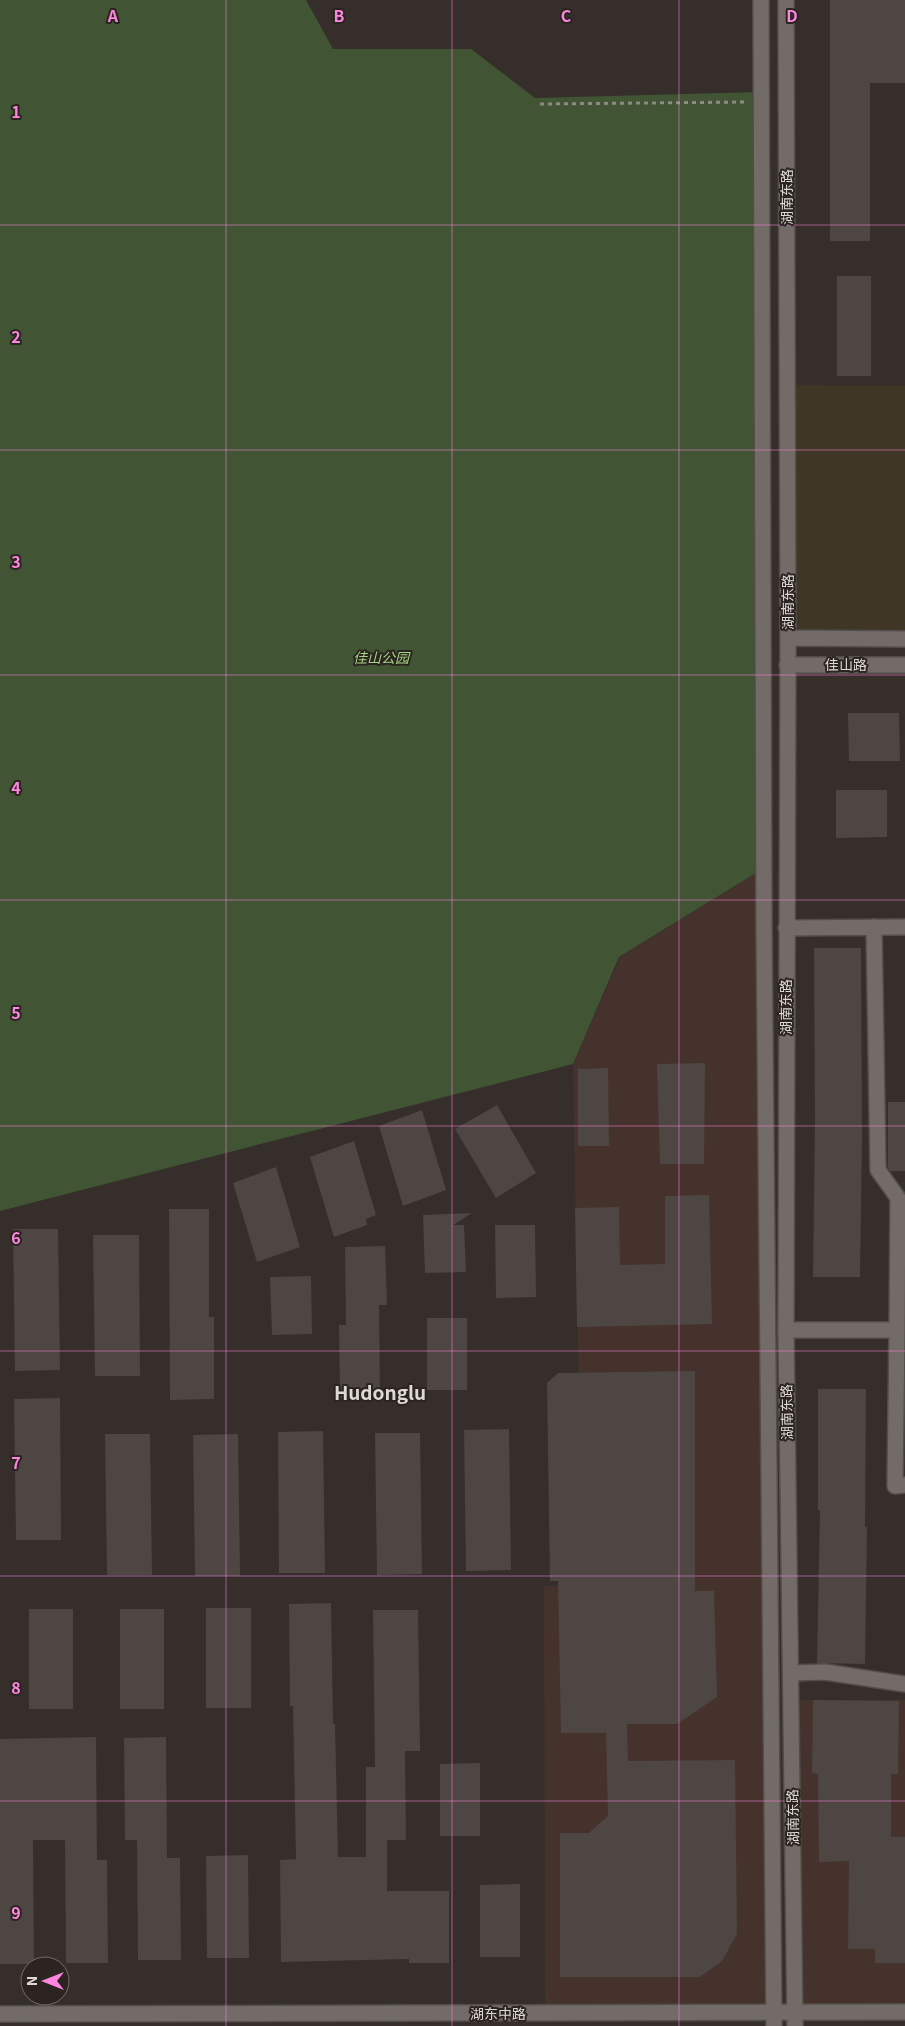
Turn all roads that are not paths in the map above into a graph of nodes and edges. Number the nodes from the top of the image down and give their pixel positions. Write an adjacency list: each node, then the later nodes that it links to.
1 (761, 0): 17 (main road)
2 (786, 0): 3 (main road, 湖南东路)
3 (788, 638): 4 (main road, 佳山路); 5 (main road, 湖南东路)
4 (905, 639)
5 (787, 665): 6 (main road, 佳山路); 8 (main road, 湖南东路)
6 (905, 665)
7 (874, 927): 8 (main road); 9 (main road); 11 (main road)
8 (786, 928): 10 (main road, 湖南东路)
9 (905, 928)
10 (786, 1330): 11 (main road); 13 (main road, 湖南东路)
11 (897, 1330): 12 (main road)
12 (905, 1485)
13 (791, 1673): 14 (main road); 18 (main road, 湖南东路)
14 (905, 1684)
15 (905, 2012): 18 (main road, 湖东中路)
16 (0, 2014): 17 (main road, 湖东中路)
17 (773, 2020): 18 (main road, 湖东中路)
18 (795, 2020)

